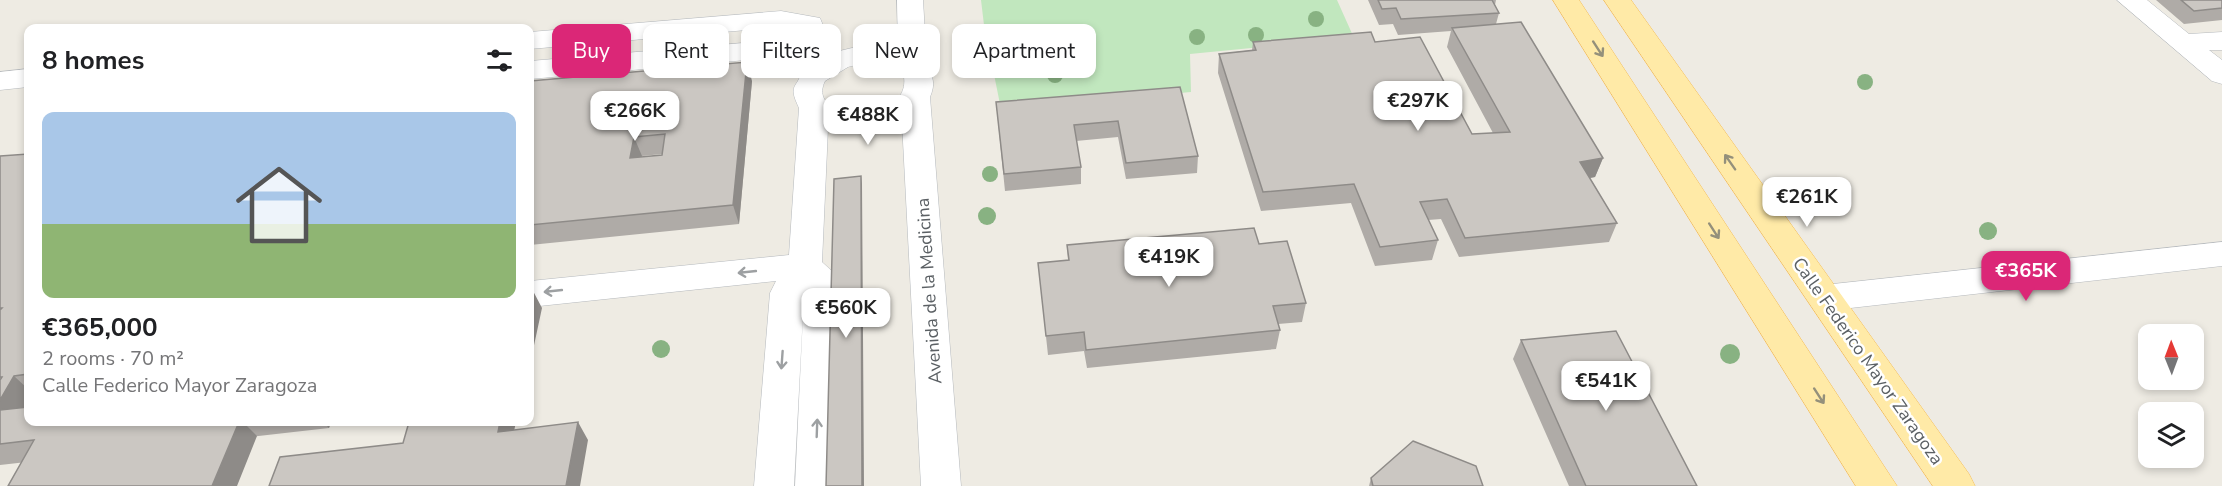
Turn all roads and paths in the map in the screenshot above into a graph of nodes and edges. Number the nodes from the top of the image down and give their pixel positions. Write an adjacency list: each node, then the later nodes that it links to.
1 (910, 0): 16 (street, Avenida de la Medicina)
2 (1566, 0): 25 (main road, one-way to 25)
3 (1617, 0): 21 (main road, Calle Federico Mayor Zaragoza, one-way to 3)
4 (2130, 0): 8 (street)
5 (810, 24): 6 (street)
6 (534, 40)
7 (2222, 41): 8 (street)
8 (2183, 43): 12 (street)
9 (741, 52): 11 (street)
10 (841, 59): 16 (street)
11 (534, 70)
12 (2222, 75)
13 (24, 78): 15 (street)
14 (813, 78): 17 (street)
15 (0, 81)
16 (914, 82): 17 (street); 24 (street, Avenida de la Medicina)
17 (814, 107): 19 (street)
18 (2222, 254): 21 (street)
19 (805, 266): 20 (street, one-way to 20); 22 (street, one-way to 22); 23 (street, one-way to 19)
20 (534, 294)
21 (1824, 298): 26 (main road, Calle Federico Mayor Zaragoza)
22 (774, 486)
23 (815, 486)
24 (941, 486)
25 (1877, 486)
26 (1955, 486)

